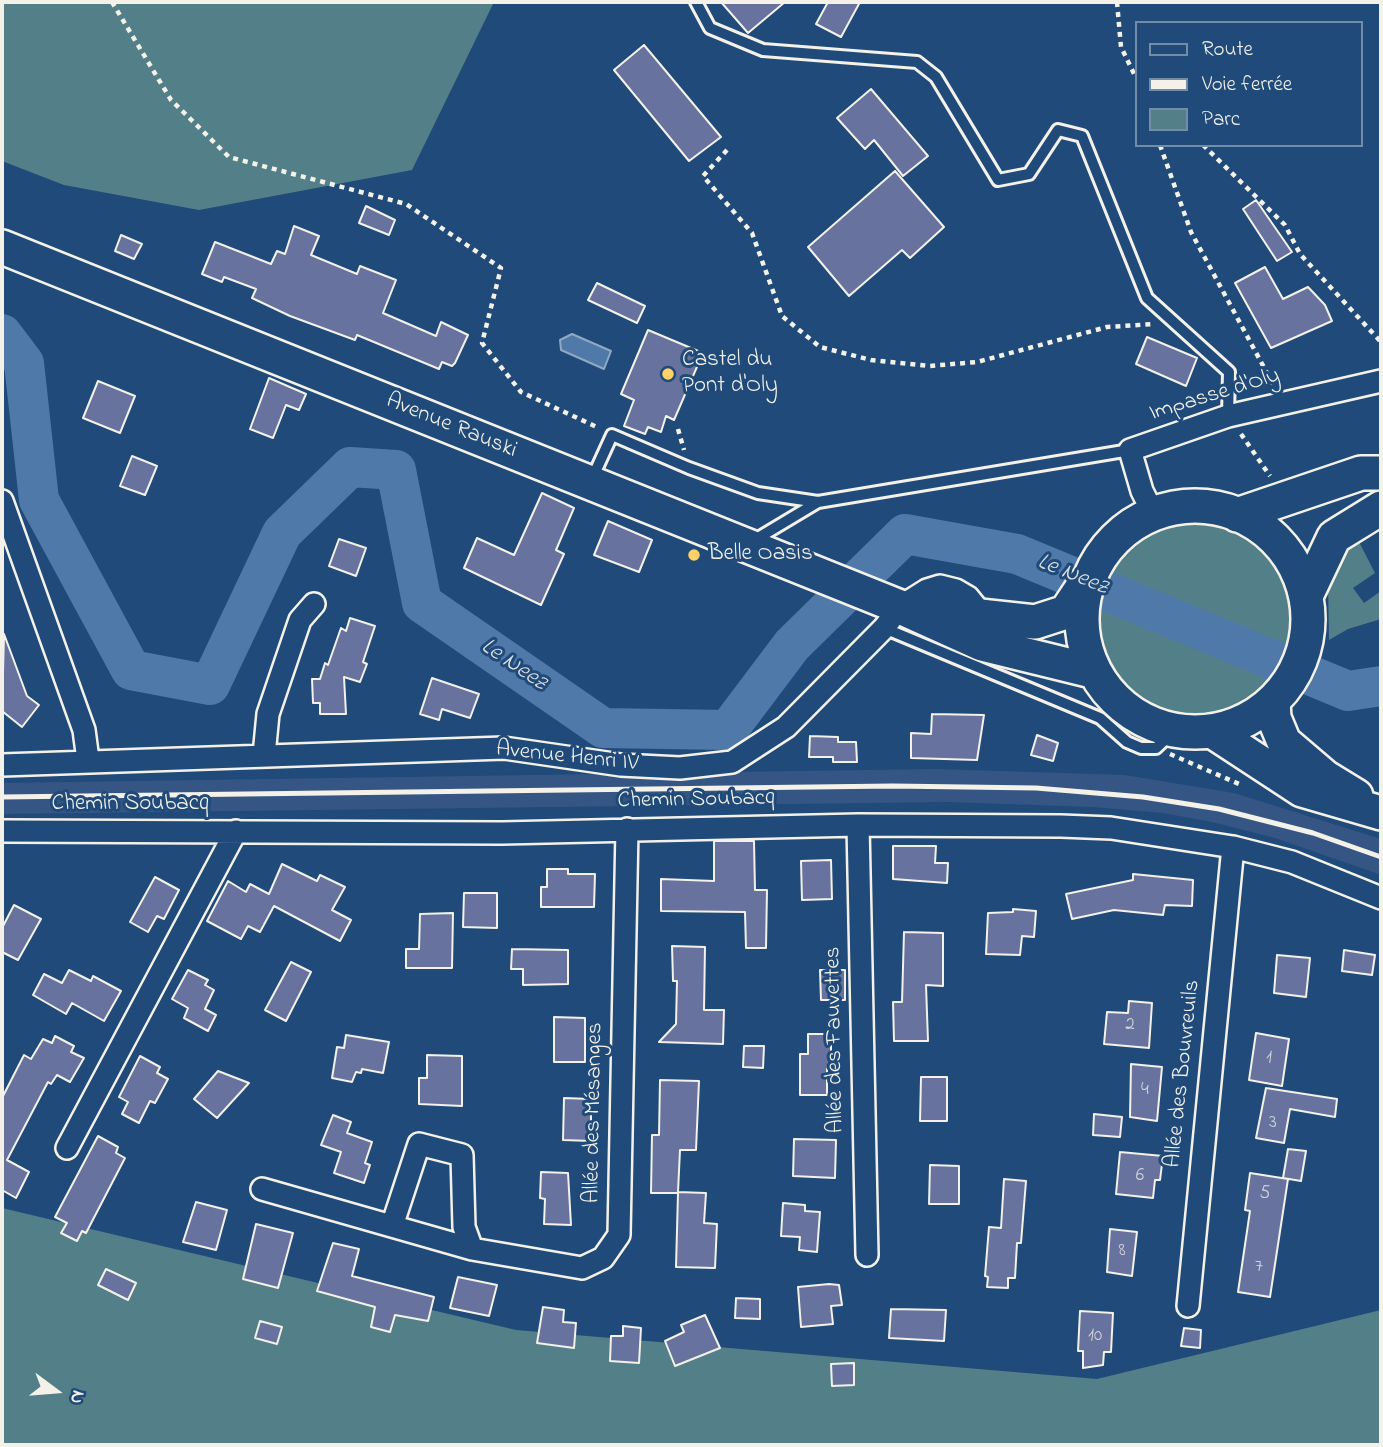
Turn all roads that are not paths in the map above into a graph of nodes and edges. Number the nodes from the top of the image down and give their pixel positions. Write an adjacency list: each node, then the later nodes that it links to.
1 (696, 2): 4 (lane)
2 (2, 247): 7 (main road, Avenue Rauski)
3 (1381, 381): 4 (street, Impasse d'Oly)
4 (1228, 416): 5 (street, Impasse d'Oly)
5 (1130, 450): 9 (lane); 11 (street, Impasse d'Oly)
6 (1381, 473): 12 (main road)
7 (590, 483): 9 (lane); 13 (main road, Avenue Rauski)
8 (2, 501): 24 (street)
9 (818, 502): 13 (lane)
10 (1381, 508): 15 (main road)
11 (1153, 513): 12 (main road); 14 (main road)
12 (1237, 515): 15 (main road)
13 (745, 546): 17 (main road, Avenue Rauski)
14 (1091, 575): 17 (main road, Avenue Rauski); 19 (main road)
15 (1306, 596): 20 (main road)
16 (314, 604): 23 (street)
17 (887, 611): 18 (lane); 18 (lane); 19 (main road, Avenue Rauski); 23 (street, Avenue Henri IV)
18 (925, 643): 21 (lane)
19 (1088, 661): 21 (main road)
20 (1273, 701): 22 (main road); 26 (main road)
21 (1176, 729): 22 (main road)
22 (1212, 731): 26 (main road)
23 (264, 755): 24 (street, Avenue Henri IV)
24 (88, 760): 25 (street, Avenue Henri IV)
25 (2, 765)
26 (1377, 812)
27 (858, 825): 28 (street, Chemin Soubacq); 31 (street, Chemin Soubacq); 37 (street, Allée des Fauvettes)
28 (627, 829): 30 (street, Chemin Soubacq); 36 (street, Allée des Mésanges)
29 (2, 831): 30 (street, Chemin Soubacq)
30 (236, 831): 33 (street)
31 (1233, 846): 32 (street, Chemin Soubacq); 38 (street, Allée des Bouvreuils)
32 (1381, 898)
33 (67, 1148)
34 (262, 1189): 35 (street, Allée des Mésanges)
35 (392, 1226): 36 (street, Allée des Mésanges); 36 (street)
36 (472, 1249)
37 (867, 1255)
38 (1188, 1306)

